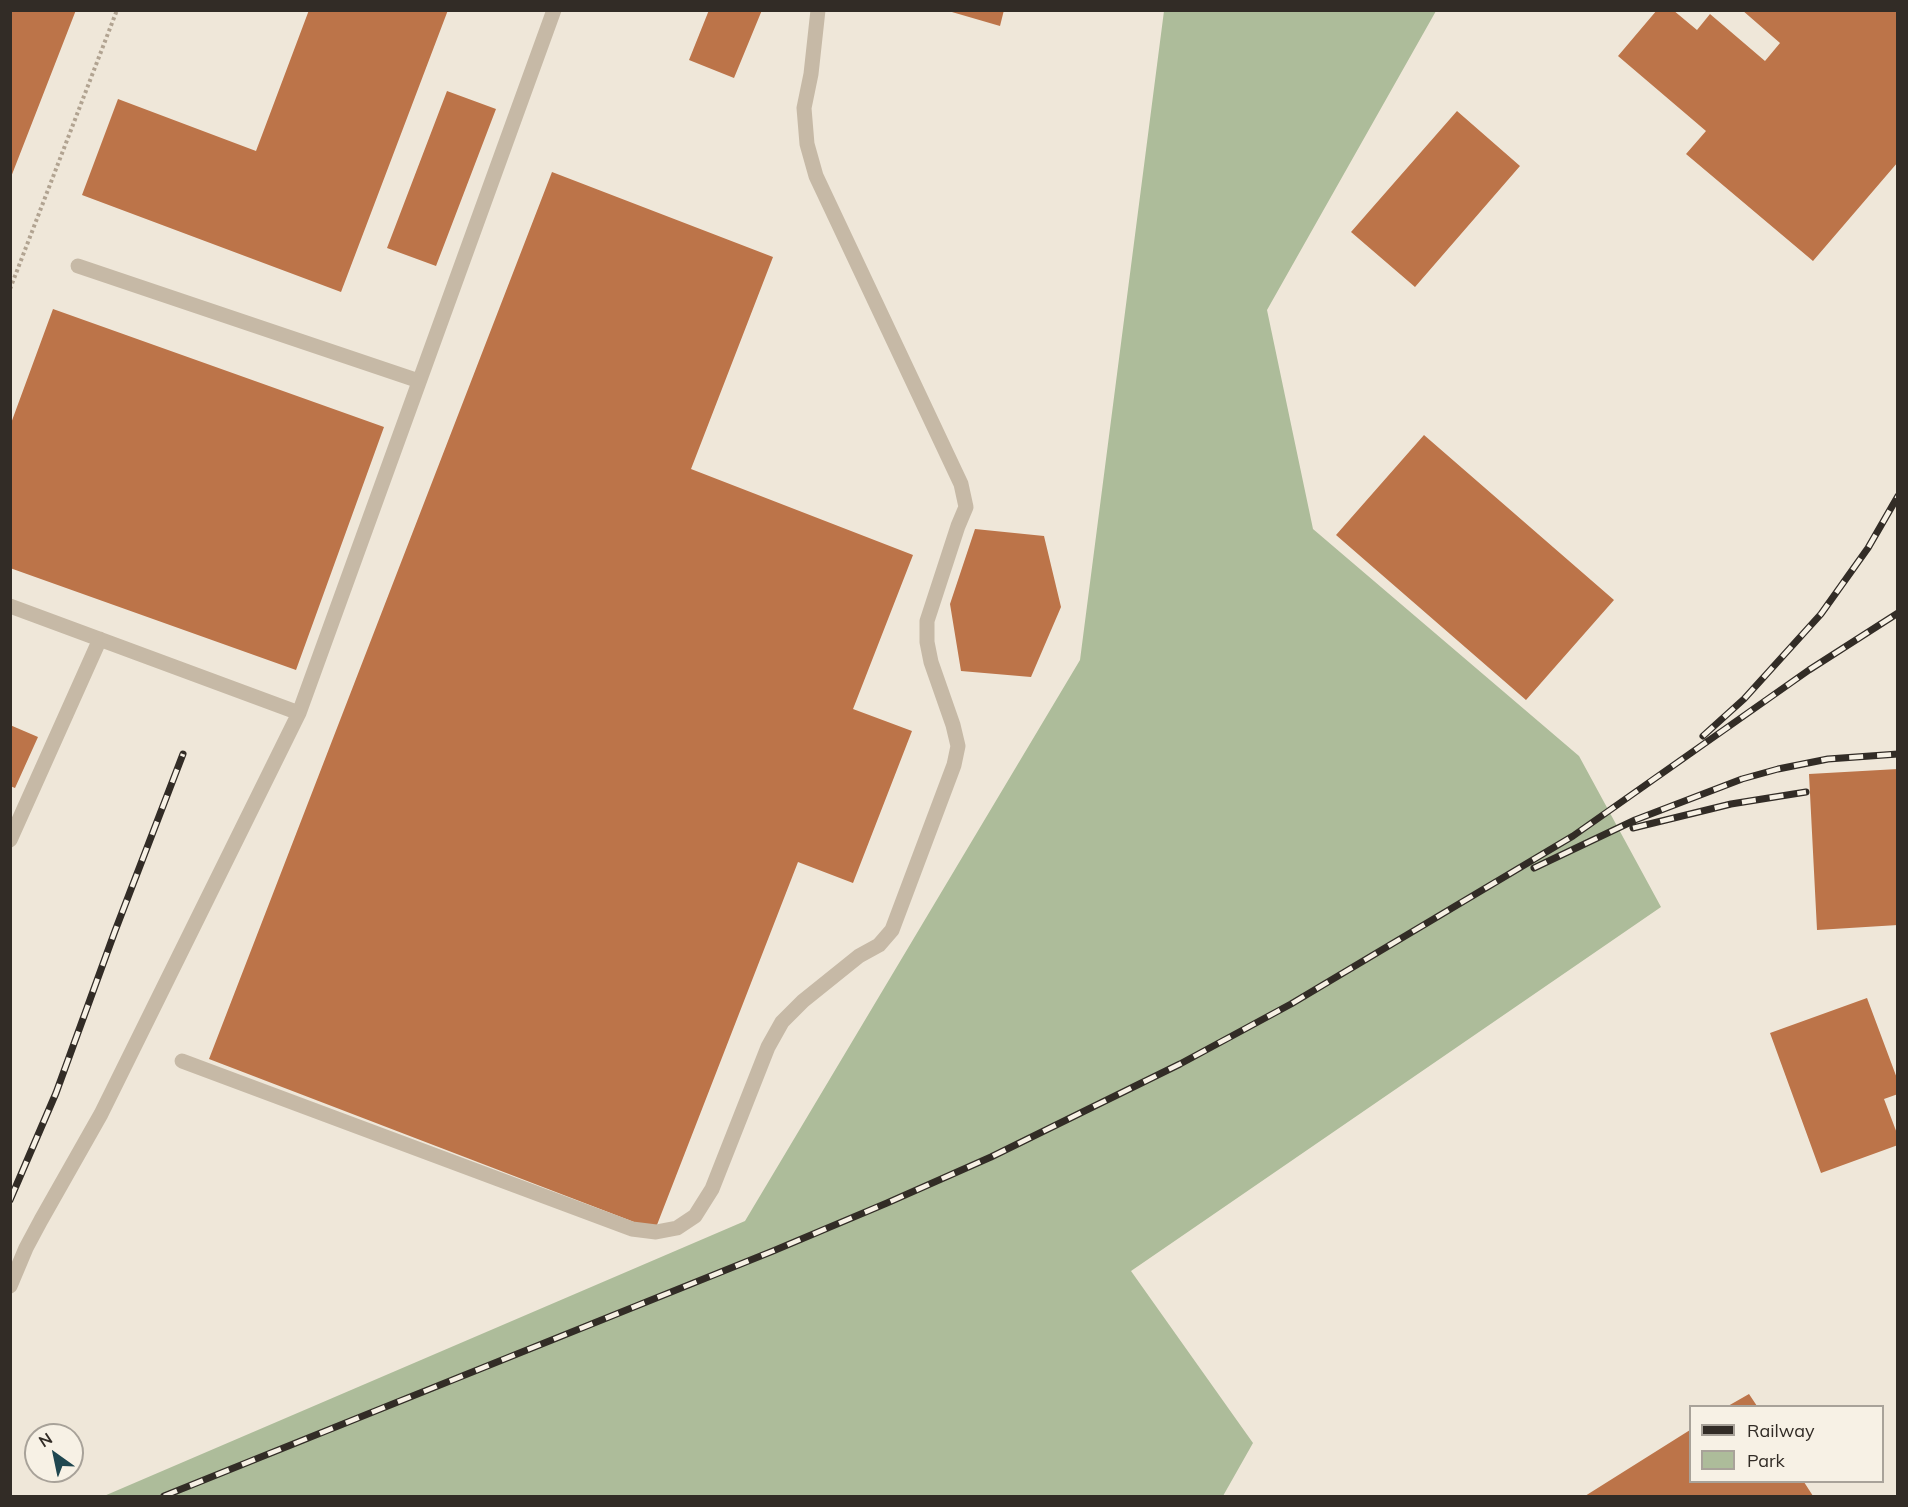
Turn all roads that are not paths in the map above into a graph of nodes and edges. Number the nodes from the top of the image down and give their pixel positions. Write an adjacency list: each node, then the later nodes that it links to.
1 (554, 10): 4 (lane)
2 (818, 10): 9 (lane)
3 (78, 266): 4 (lane)
4 (419, 381): 7 (lane)
5 (10, 606): 6 (lane)
6 (100, 639): 7 (lane); 8 (lane)
7 (299, 713): 10 (lane)
8 (10, 840)
9 (182, 1060)
10 (10, 1286)

